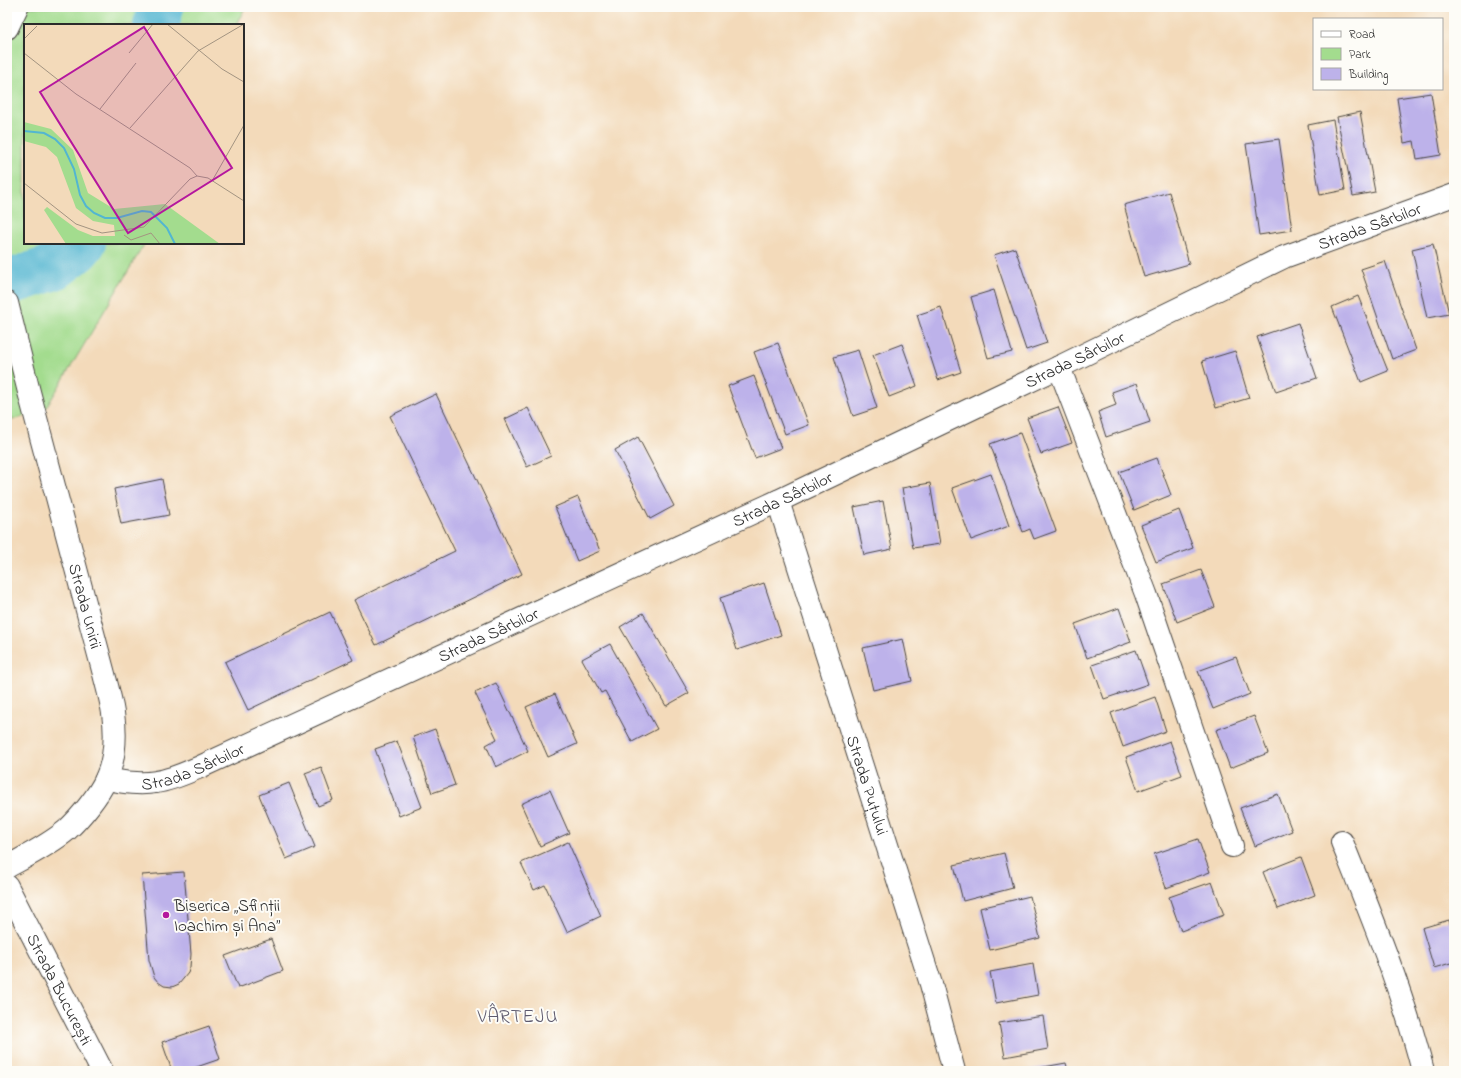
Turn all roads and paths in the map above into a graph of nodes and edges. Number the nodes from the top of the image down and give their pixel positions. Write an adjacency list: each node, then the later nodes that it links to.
1 (17, 7): 2 (street)
2 (7, 28)
3 (1454, 195): 5 (street, Strada Sârbilor)
4 (7, 303): 7 (street, Strada Unirii)
5 (1059, 367): 6 (street, Strada Sârbilor); 9 (street)
6 (778, 501): 7 (street, Strada Sârbilor); 13 (street, Strada Puțului)
7 (106, 780): 10 (street, Strada Unirii)
8 (1342, 842): 14 (street)
9 (1232, 846)
10 (7, 867)
11 (7, 886): 12 (street, Strada București)
12 (102, 1071)
13 (954, 1071)
14 (1423, 1071)

